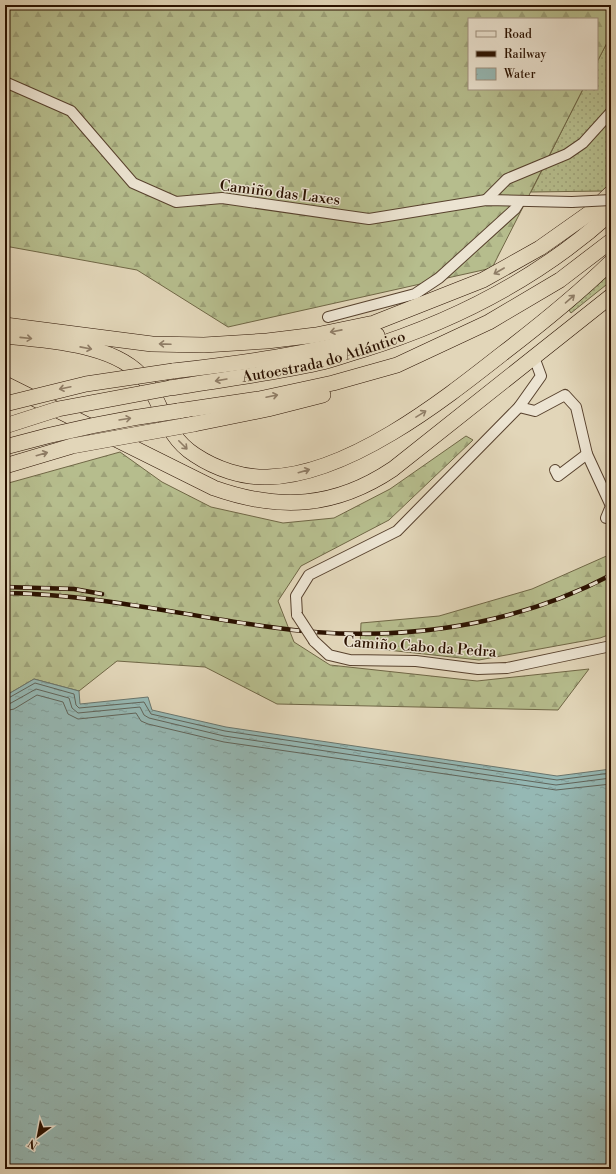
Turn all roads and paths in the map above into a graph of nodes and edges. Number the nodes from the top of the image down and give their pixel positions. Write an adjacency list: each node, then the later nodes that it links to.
1 (5, 82): 4 (street, Camiño das Laxes)
2 (611, 112): 4 (street)
3 (611, 193): 14 (highway, one-way to 14)
4 (486, 200): 6 (street, Camiño das Laxes)
5 (611, 200): 6 (street, Camiño das Laxes, bridge)
6 (520, 201): 13 (street)
7 (611, 213): 8 (highway, Autoestrada do Atlántico)
8 (594, 228): 18 (highway, one-way to 18, bridge); 20 (highway, Autoestrada do Atlántico, one-way to 20, bridge)
9 (611, 241): 11 (highway, Autoestrada do Atlántico)
10 (611, 262): 15 (highway, one-way to 10)
11 (560, 280): 21 (highway, Autoestrada do Atlántico, one-way to 11, bridge); 23 (highway, one-way to 11, bridge)
12 (611, 296): 16 (highway)
13 (328, 317)
14 (5, 325)
15 (5, 336)
16 (534, 357): 17 (highway); 19 (street, Camiño Cabo da Pedra)
17 (5, 384)
18 (5, 404)
19 (519, 407): 22 (street); 26 (street, Camiño Cabo da Pedra, bridge)
20 (5, 426)
21 (5, 447)
22 (588, 454): 24 (street); 25 (street)
23 (5, 466)
24 (555, 470)
25 (606, 518)
26 (611, 646)

